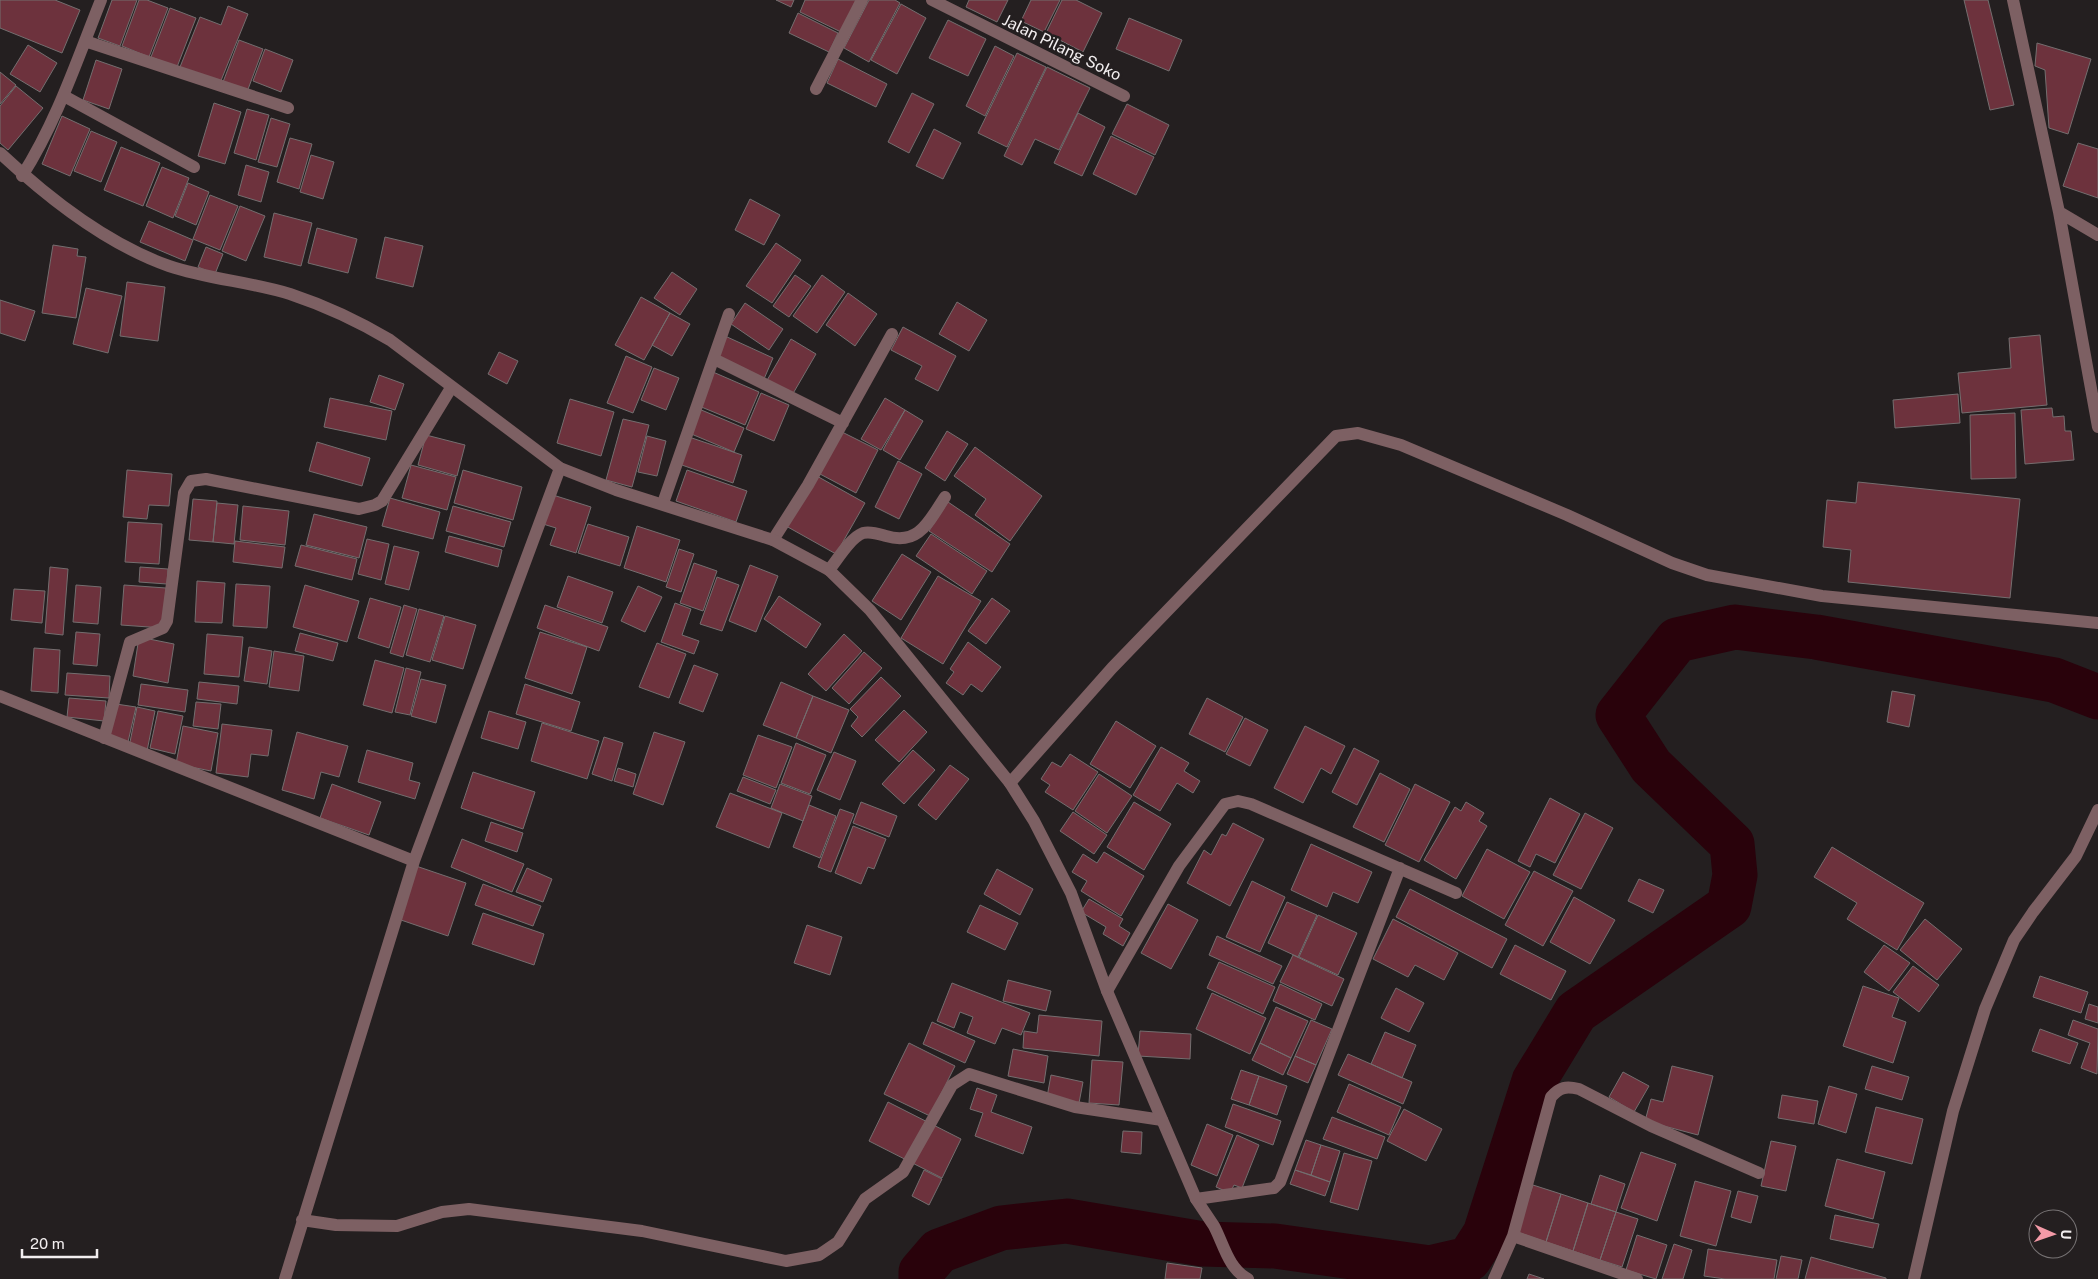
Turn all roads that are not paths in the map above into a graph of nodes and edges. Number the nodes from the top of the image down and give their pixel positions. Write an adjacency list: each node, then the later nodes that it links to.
1 (101, 0): 5 (street)
2 (862, 0): 6 (street)
3 (932, 0): 8 (street, Jalan Pilang Soko)
4 (2013, 0): 13 (street)
5 (85, 41): 7 (street); 9 (street)
6 (816, 89)
7 (64, 96): 11 (street); 12 (street)
8 (1124, 96)
9 (288, 108)
10 (0, 153): 12 (street)
11 (194, 167)
12 (22, 176): 18 (street)
13 (2059, 212): 14 (street); 20 (street)
14 (2098, 235)
15 (729, 314): 17 (street)
16 (892, 334): 19 (street)
17 (714, 359): 19 (street); 23 (street)
18 (451, 388): 21 (street); 28 (street)
19 (842, 423): 24 (street)
20 (2098, 427)
21 (560, 468): 23 (street); 31 (street)
22 (945, 497): 25 (street)
23 (663, 504): 24 (street)
24 (773, 540): 25 (street)
25 (829, 570): 29 (street)
26 (2098, 623): 29 (street)
27 (0, 696): 28 (street)
28 (104, 738): 31 (street)
29 (1010, 783): 34 (street)
30 (2098, 810): 44 (street)
31 (414, 861): 38 (street)
32 (1400, 868): 33 (street); 34 (street); 37 (street)
33 (1456, 894)
34 (1107, 991): 35 (street)
35 (1162, 1120): 37 (street); 38 (street)
36 (1759, 1173): 39 (street)
37 (1196, 1199): 41 (street)
38 (302, 1220): 40 (street)
39 (1513, 1236): 42 (street); 43 (street)
40 (285, 1279)
41 (1248, 1279)
42 (1494, 1279)
43 (1637, 1279)
44 (1914, 1279)

